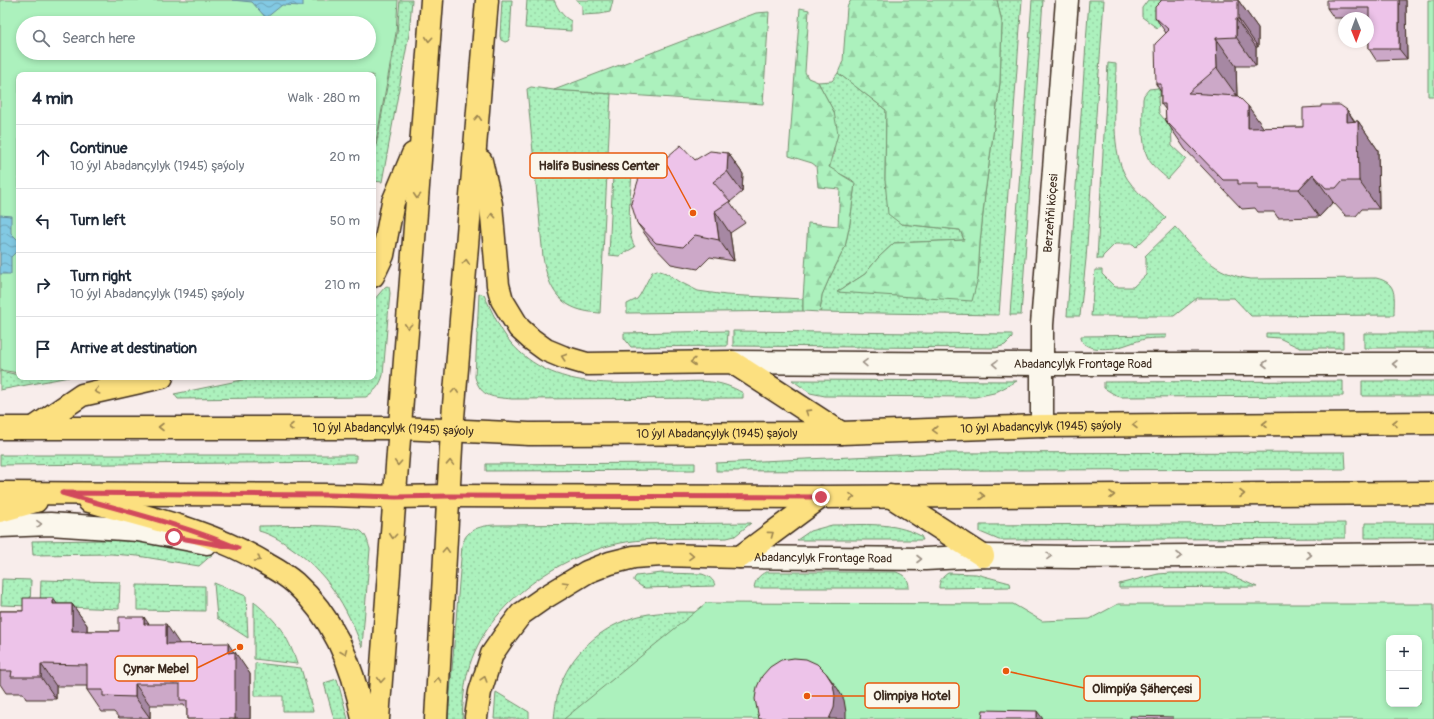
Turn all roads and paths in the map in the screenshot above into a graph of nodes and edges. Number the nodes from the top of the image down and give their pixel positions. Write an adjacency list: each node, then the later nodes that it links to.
1 (432, 0): 4 (main road, one-way to 4)
2 (487, 0): 5 (main road, one-way to 2)
3 (1067, 0): 8 (street, Berzeňňi köçesi)
4 (421, 137): 6 (main road); 15 (main road, one-way to 15)
5 (476, 142): 7 (main road, one-way to 5); 16 (main road, one-way to 5)
6 (376, 270)
7 (732, 362): 8 (street, Abadancylyk Frontage Road, one-way to 7); 17 (main road, one-way to 7)
8 (1042, 364): 9 (street, Abadancylyk Frontage Road, one-way to 8); 12 (street, Berzeňňi köçesi)
9 (1434, 364)
10 (149, 380): 13 (main road, one-way to 13)
11 (1434, 423): 12 (main road, 10 ýyl Abadançylyk (1945) şaýoly, one-way to 12)
12 (1042, 426): 17 (main road, 10 ýyl Abadançylyk (1945) şaýoly, one-way to 17)
13 (35, 427): 14 (main road, 10 ýyl Abadançylyk (1945) şaýoly); 15 (main road, 10 ýyl Abadançylyk (1945) şaýoly, one-way to 13)
14 (0, 428)
15 (400, 428): 16 (main road, 10 ýyl Abadançylyk (1945) şaýoly); 23 (main road, one-way to 23)
16 (452, 430): 17 (main road, 10 ýyl Abadançylyk (1945) şaýoly); 21 (main road, one-way to 16)
17 (841, 433)
18 (0, 493): 19 (main road)
19 (62, 493): 23 (main road); 25 (main road); 27 (main road)
20 (1434, 494): 22 (main road, one-way to 20)
21 (449, 496): 23 (main road); 24 (main road); 34 (main road, one-way to 21)
22 (890, 496): 24 (main road, one-way to 22); 29 (main road)
23 (396, 497): 33 (main road, one-way to 33)
24 (821, 497): 30 (main road, one-way to 24)
25 (0, 511)
26 (0, 526): 27 (street, one-way to 27)
27 (238, 548): 32 (main road, one-way to 32)
28 (1434, 554): 29 (street, Abadancylyk Frontage Road, one-way to 28)
29 (983, 556): 30 (street, Abadancylyk Frontage Road, one-way to 29)
30 (740, 557): 31 (main road, one-way to 30)
31 (476, 718)
32 (363, 719)
33 (378, 719)
34 (436, 719)

